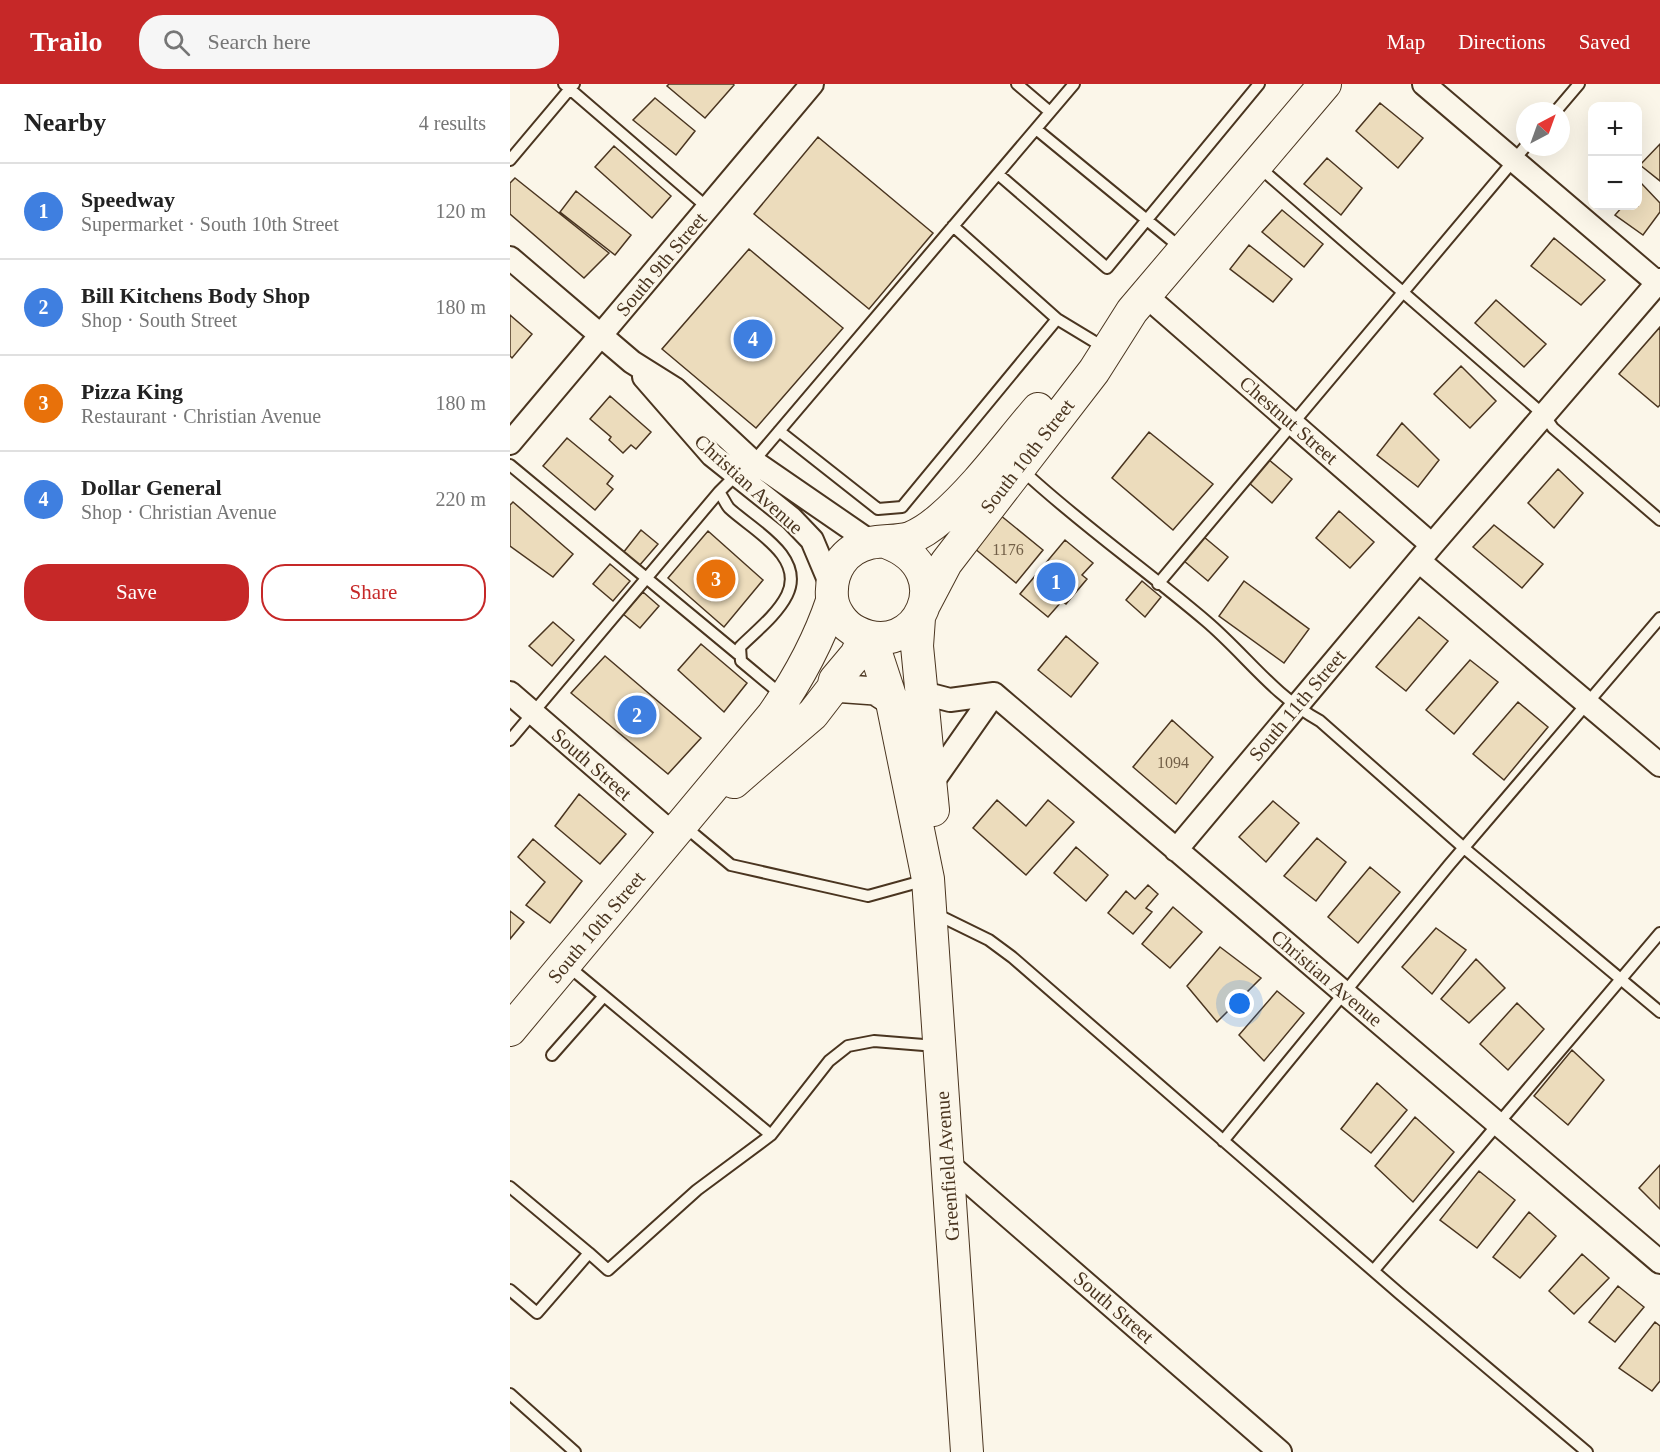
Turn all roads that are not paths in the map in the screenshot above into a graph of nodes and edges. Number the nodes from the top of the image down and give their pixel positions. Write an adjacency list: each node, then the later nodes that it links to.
1 (812, 84): 18 (street, South 9th Street)
2 (1017, 84): 10 (lane)
3 (1074, 84): 10 (lane)
4 (1259, 84): 19 (lane)
5 (1325, 84): 16 (main road, South 10th Street)
6 (1424, 84): 12 (street)
7 (1579, 84): 9 (lane)
8 (569, 86): 15 (lane); 18 (lane)
9 (1564, 102)
10 (1050, 112): 11 (lane)
11 (1036, 129): 17 (lane); 19 (lane)
12 (1516, 151)
13 (1518, 156): 24 (lane)
14 (1522, 156): 23 (street)
15 (510, 160)
16 (1256, 165): 21 (main road, South 10th Street); 24 (lane)
17 (998, 174): 19 (lane); 20 (lane)
18 (708, 208): 27 (street, South 9th Street)
19 (1148, 221): 21 (lane)
20 (953, 226): 26 (lane); 32 (lane)
21 (1183, 250): 25 (main road, South 10th Street)
22 (510, 258): 27 (street, Christian Avenue)
23 (1659, 283): 30 (street, South 11th Street)
24 (1402, 292): 30 (lane); 31 (lane)
25 (1138, 303): 28 (main road, South 10th Street); 31 (street, Chestnut Street); 36 (main road, South 10th Street)
26 (1058, 319): 28 (lane); 32 (lane)
27 (601, 335): 29 (street, Christian Avenue); 33 (street, South 9th Street)
28 (1095, 342): 40 (main road, South 10th Street)
29 (632, 362): 34 (street, Christian Avenue); 37 (street, Christian Avenue)
30 (1544, 415): 39 (lane); 41 (street, South 11th Street)
31 (1292, 422): 41 (street, Chestnut Street); 43 (lane)
32 (779, 431): 34 (lane)
33 (510, 443)
34 (753, 462): 37 (lane); 40 (street, Christian Avenue)
35 (510, 465): 42 (lane)
36 (1018, 466): 43 (lane); 45 (main road, South 10th Street)
37 (735, 475): 38 (lane); 44 (street, Christian Avenue)
38 (719, 492): 42 (lane); 48 (lane)
39 (1660, 520)
40 (880, 543): 44 (main road); 45 (main road)
41 (1426, 553): 55 (street, Chestnut Street); 56 (street, South 11th Street)
42 (644, 578): 48 (lane); 57 (lane)
43 (1158, 584): 56 (lane)
44 (832, 593): 47 (main road); 53 (main road, South 10th Street)
45 (922, 610): 47 (main road); 51 (main road, Greenfield Avenue)
46 (1660, 618): 55 (lane)
47 (868, 637): 49 (main road, South 10th Street); 54 (main road, Greenfield Avenue)
48 (738, 654): 53 (lane)
49 (833, 688): 54 (street); 61 (main road, South 10th Street)
50 (510, 693): 57 (street, South Street)
51 (923, 693): 52 (street); 60 (main road, Greenfield Avenue)
52 (994, 694): 60 (street); 63 (street, Christian Avenue)
53 (785, 698): 61 (main road, South 10th Street)
54 (892, 702): 64 (main road, Greenfield Avenue)
55 (1587, 703): 59 (street, Chestnut Street); 62 (lane)
56 (1296, 707): 62 (lane); 63 (street, South 11th Street)
57 (533, 712): 58 (lane); 61 (street, South Street)
58 (510, 740)
59 (1660, 765)
60 (931, 784): 64 (main road, Greenfield Avenue)
61 (679, 830): 64 (lane); 67 (main road, South 10th Street)
62 (1464, 848): 68 (lane); 69 (lane)
63 (1176, 850): 69 (street, Christian Avenue)
64 (928, 879): 65 (main road, Greenfield Avenue)
65 (930, 911): 73 (main road, Greenfield Avenue); 77 (lane)
66 (1660, 933): 68 (lane)
67 (566, 964): 70 (lane); 72 (main road, South 10th Street)
68 (1621, 979): 71 (lane); 75 (lane)
69 (1344, 993): 75 (street, Christian Avenue); 77 (lane)
70 (604, 996): 74 (lane); 76 (lane)
71 (1660, 1012)
72 (510, 1030)
73 (939, 1046): 76 (lane); 78 (main road, Greenfield Avenue)
74 (552, 1055)
75 (1496, 1123): 81 (street, Christian Avenue); 82 (lane)
76 (771, 1135): 80 (lane)
77 (1223, 1141): 82 (lane)
78 (947, 1163): 86 (main road, Greenfield Avenue); 87 (street, South Street)
79 (510, 1188): 80 (lane)
80 (589, 1253): 83 (lane)
81 (1660, 1262)
82 (1374, 1270): 88 (lane)
83 (510, 1290)
84 (510, 1394): 85 (lane)
85 (575, 1452)
86 (967, 1452)
87 (1279, 1452)
88 (1587, 1452)

